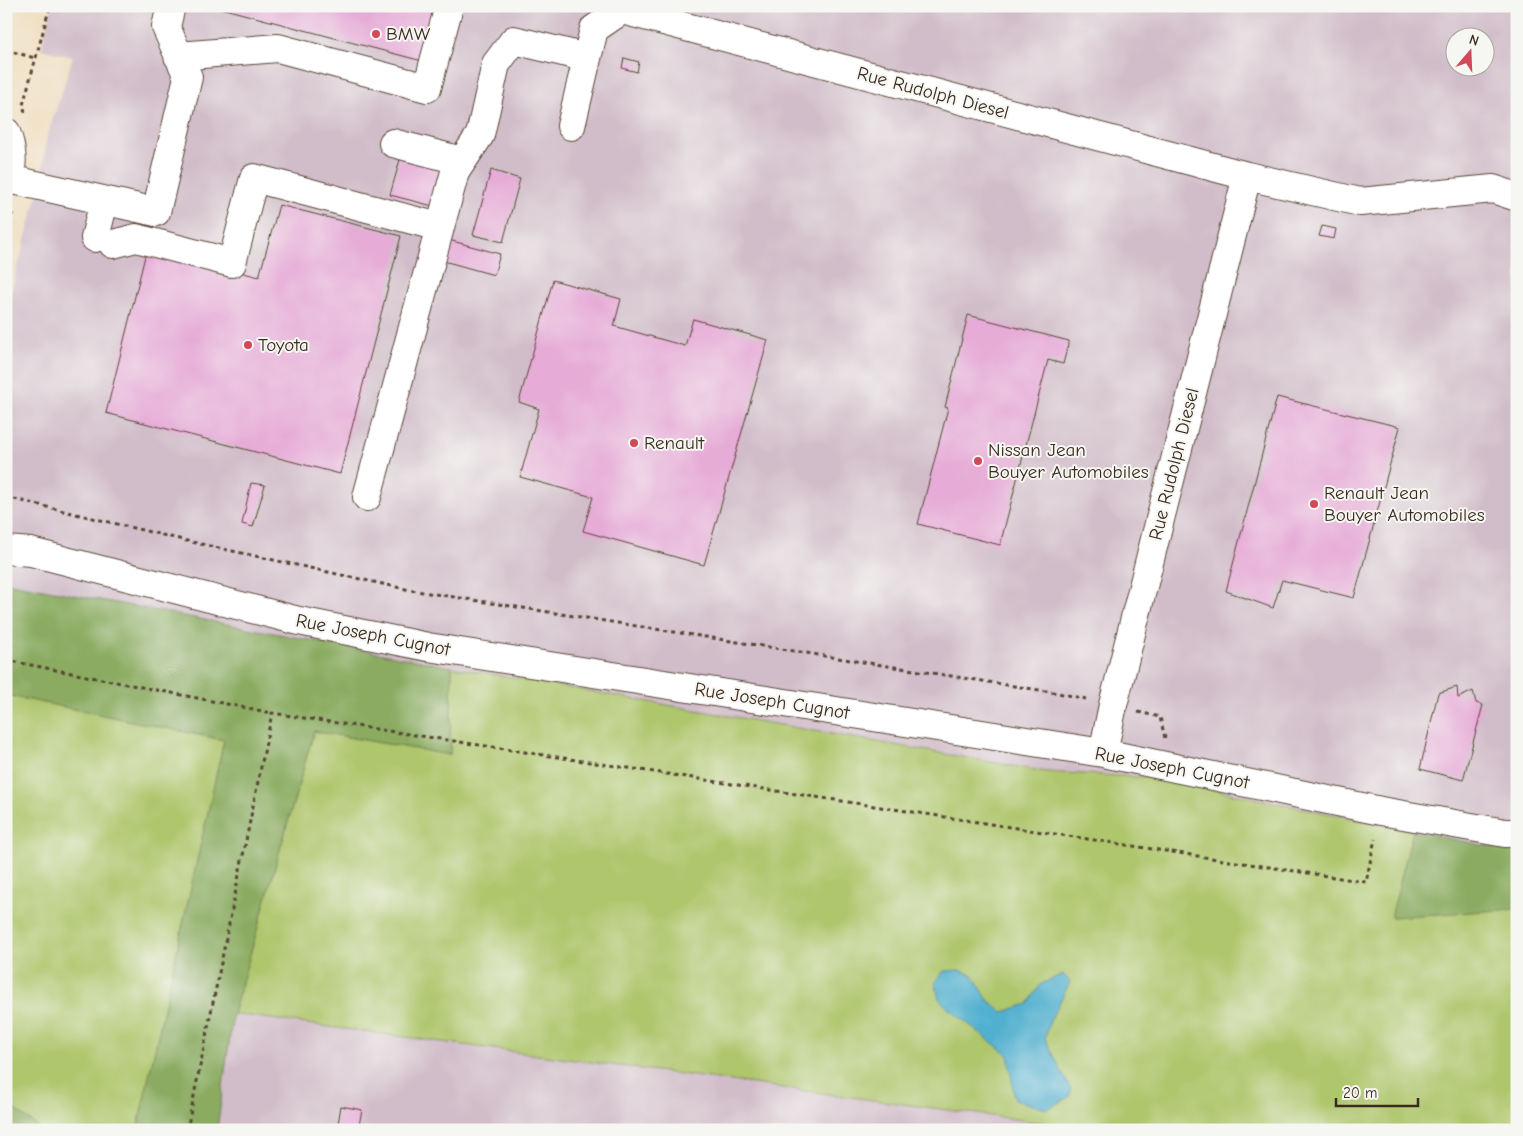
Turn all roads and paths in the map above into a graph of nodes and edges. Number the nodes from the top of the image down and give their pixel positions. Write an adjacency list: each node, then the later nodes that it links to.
1 (171, 6): 5 (street)
2 (449, 6): 5 (street)
3 (623, 8): 7 (street); 12 (street, Rue Rudolph Diesel)
4 (6, 50): 6 (path)
5 (178, 56): 15 (street)
6 (35, 58)
7 (587, 58): 8 (street); 11 (street)
8 (571, 126)
9 (6, 132): 13 (street)
10 (393, 143): 11 (street)
11 (462, 161): 16 (street)
12 (1247, 176): 14 (street, Rue Rudolph Diesel); 22 (street, Rue Rudolph Diesel)
13 (8, 181): 15 (street)
14 (1517, 197)
15 (104, 201): 16 (street)
16 (439, 227): 18 (street)
17 (6, 496): 22 (path)
18 (367, 497)
19 (6, 541): 20 (street, Rue Joseph Cugnot)
20 (19, 552): 25 (street, Rue Joseph Cugnot)
21 (6, 660): 23 (path)
22 (1113, 705): 24 (path); 25 (street, Rue Rudolph Diesel)
23 (272, 713): 26 (path); 28 (path)
24 (1167, 743)
25 (1102, 753): 26 (street, Rue Joseph Cugnot)
26 (1381, 811): 27 (street, Rue Joseph Cugnot)
27 (1517, 833)
28 (187, 1130)

